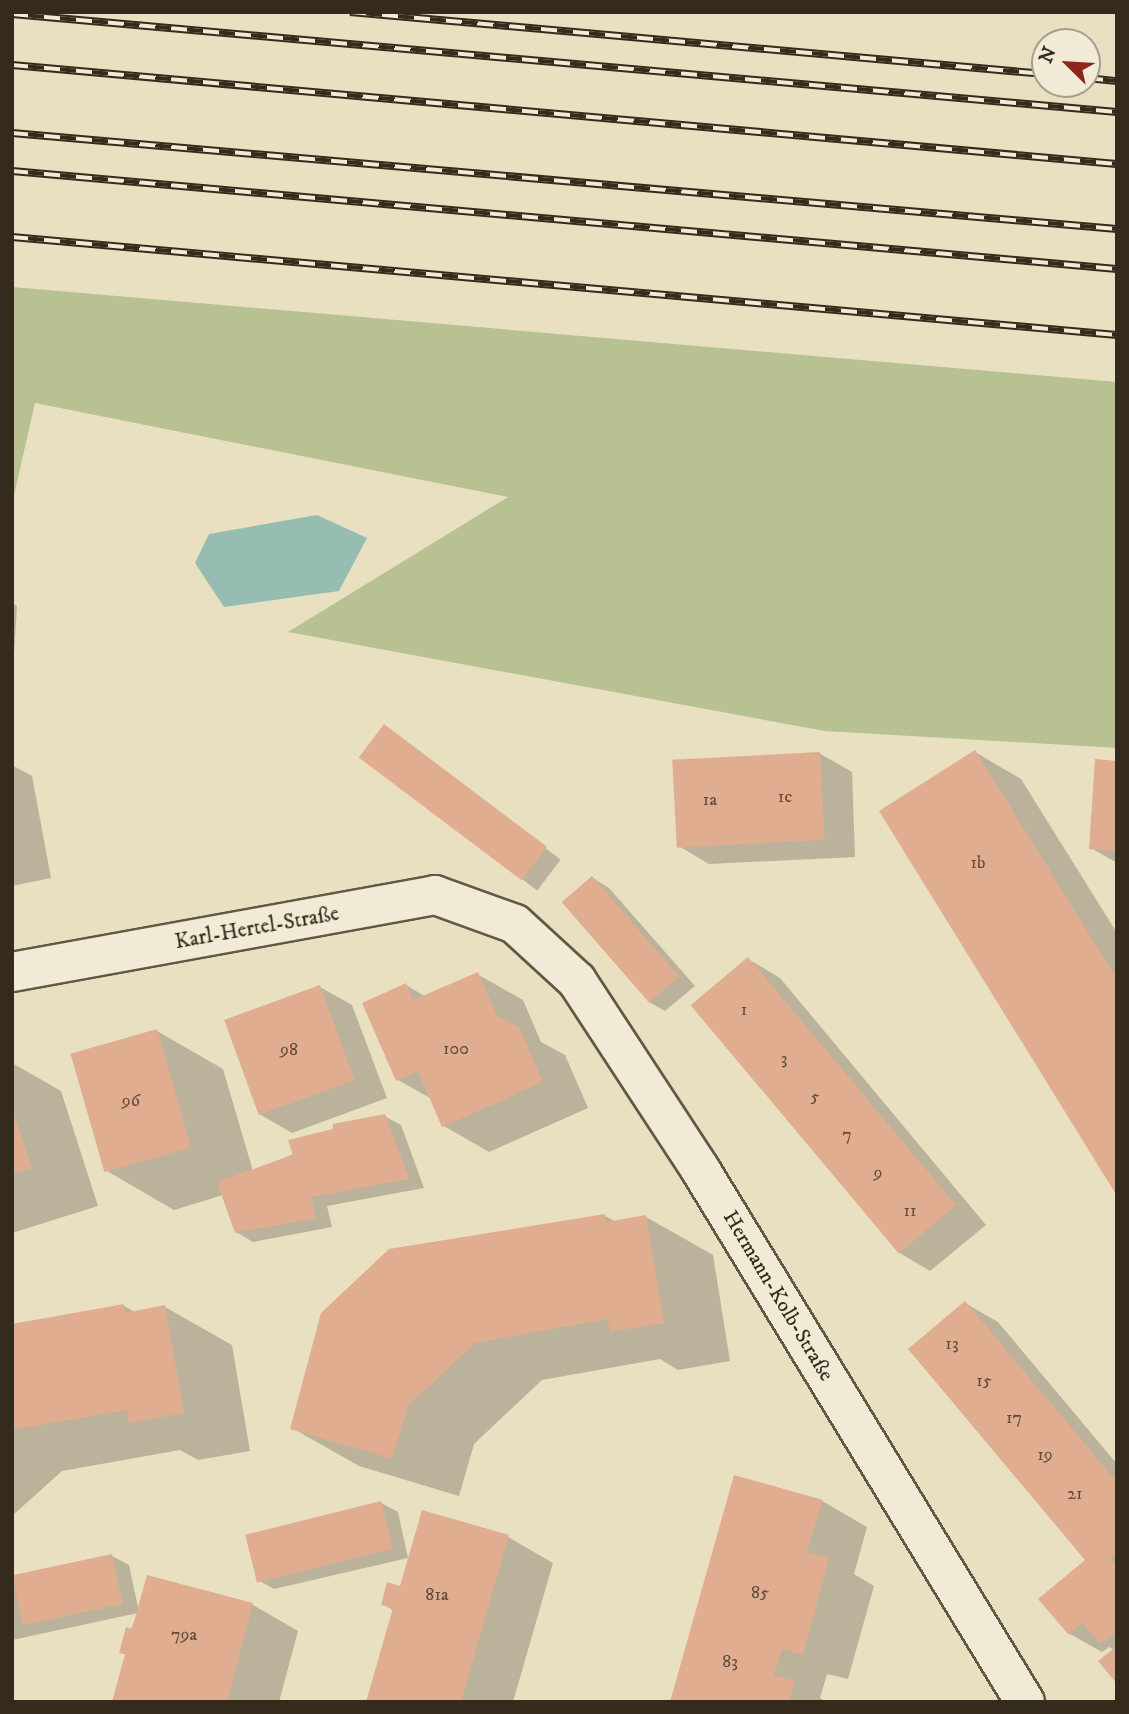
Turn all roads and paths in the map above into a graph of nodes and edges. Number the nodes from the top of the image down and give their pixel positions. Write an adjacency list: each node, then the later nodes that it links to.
1 (499, 916): 2 (street, Karl-Hertel-Straße); 3 (street, Hermann-Kolb-Straße)
2 (12, 972)
3 (1025, 1702)

